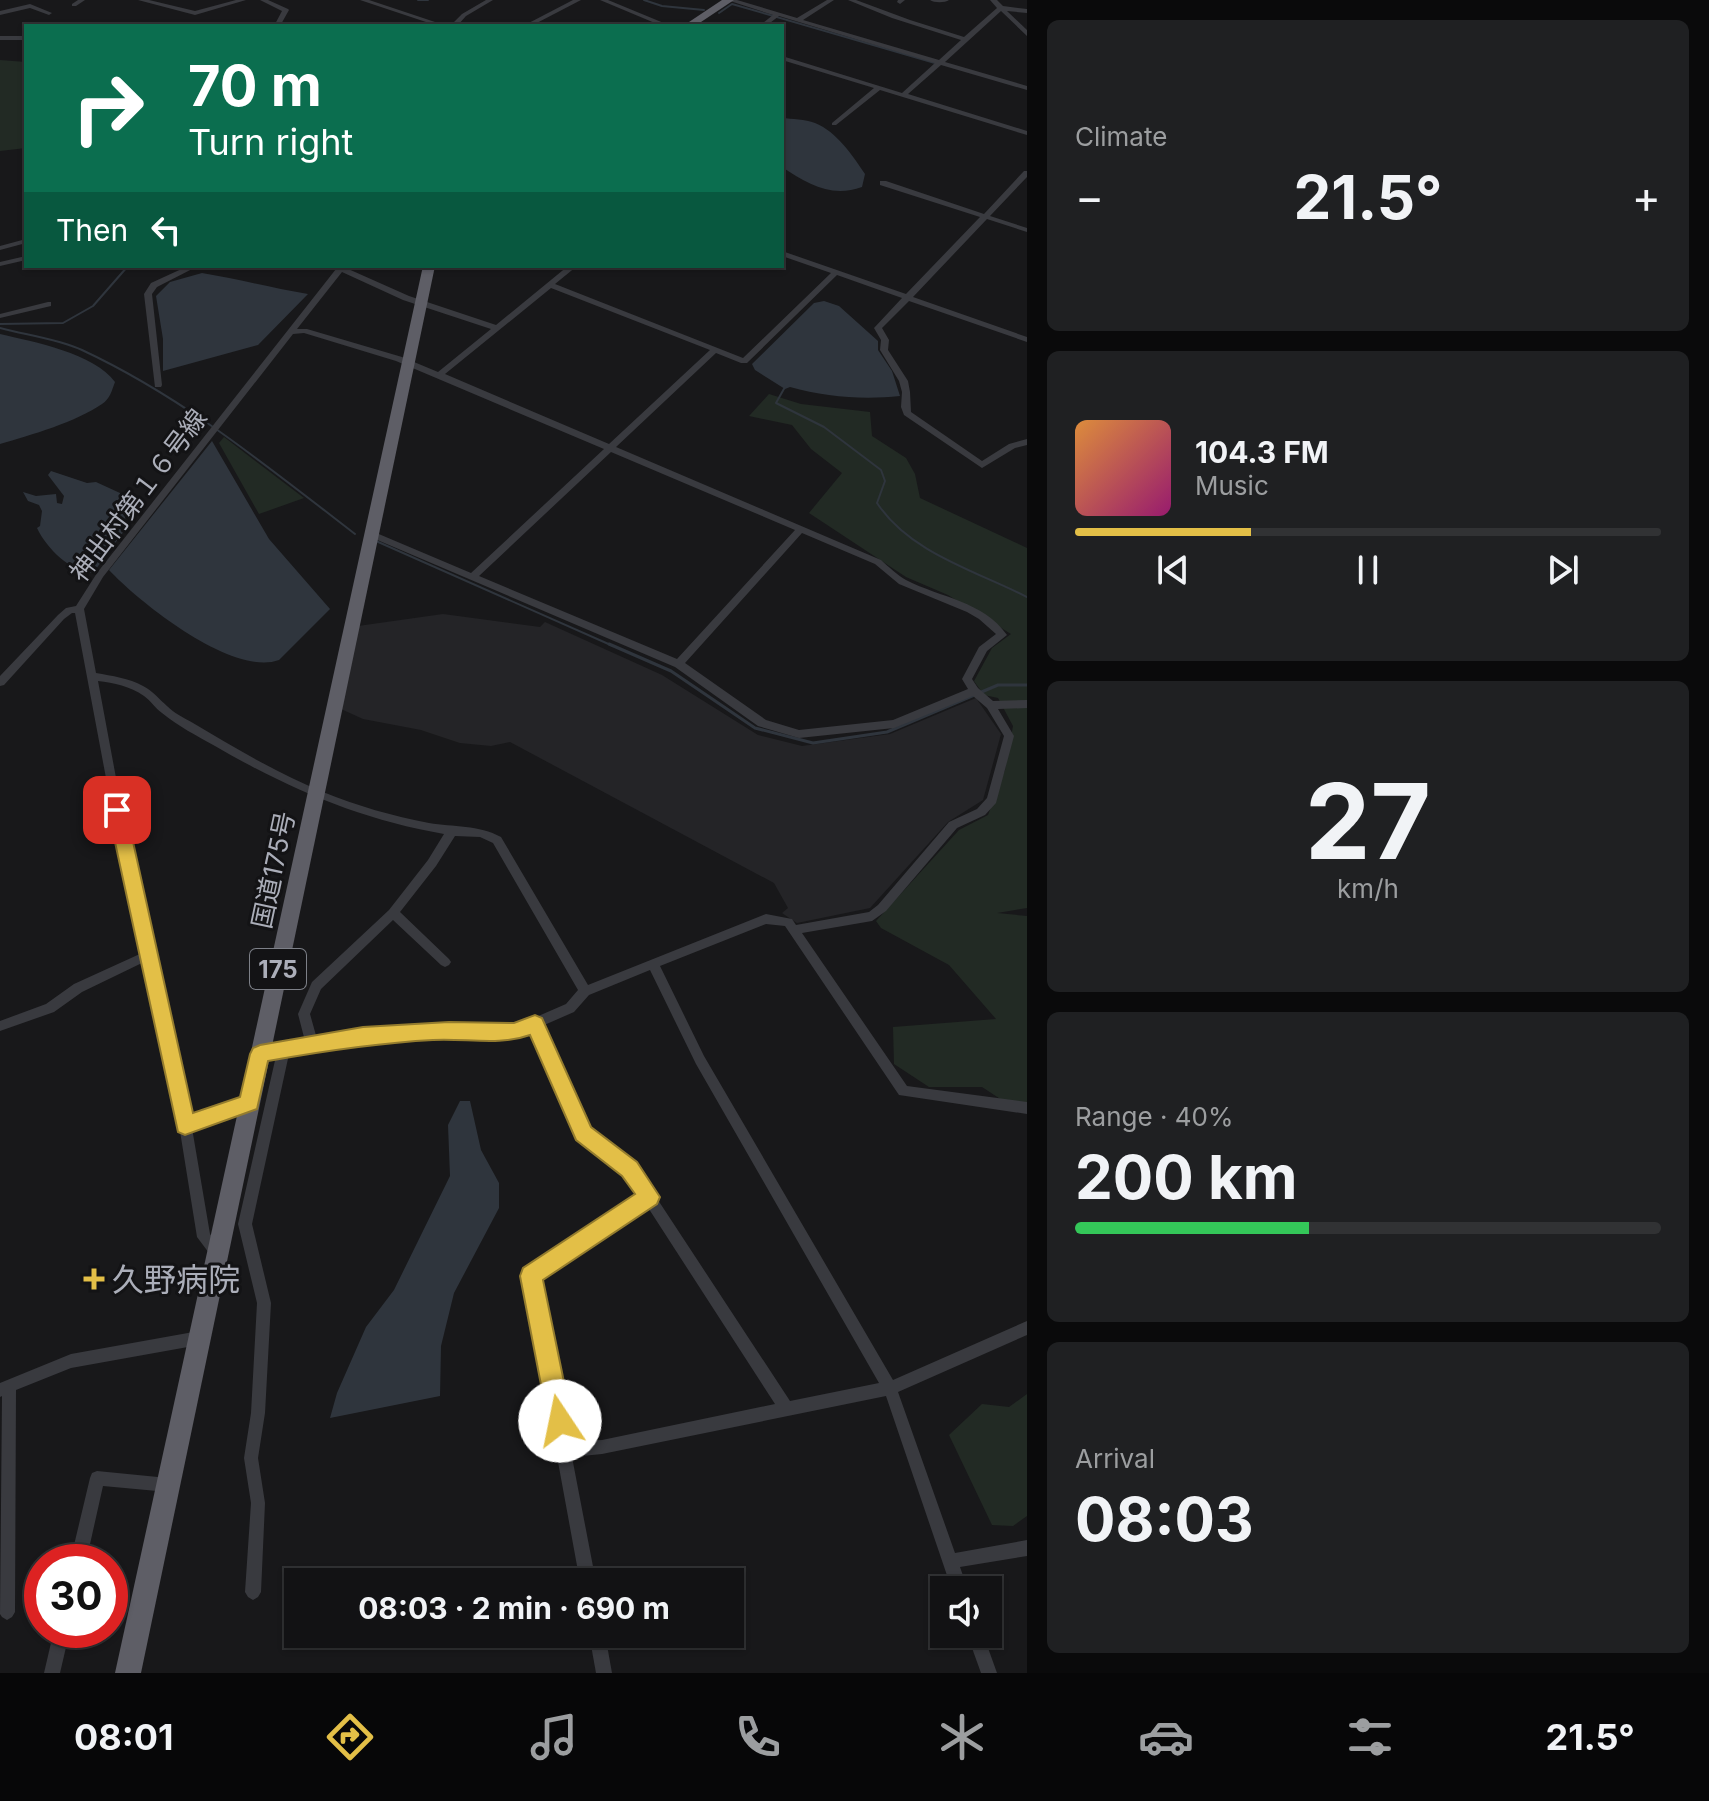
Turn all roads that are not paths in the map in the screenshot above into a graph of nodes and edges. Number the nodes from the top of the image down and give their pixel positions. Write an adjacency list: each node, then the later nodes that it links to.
1 (82, 0): 15 (street)
2 (141, 0): 3 (street)
3 (243, 0)
4 (263, 0): 22 (street)
5 (363, 0): 23 (street)
6 (490, 0): 24 (street)
7 (603, 0): 26 (street)
8 (730, 0): 20 (street); 27 (highway)
9 (831, 0): 21 (street)
10 (851, 0): 32 (street)
11 (933, 0): 12 (street)
12 (946, 0)
13 (993, 0): 16 (street)
14 (573, 1): 25 (street)
15 (74, 5)
16 (1001, 8): 17 (street); 29 (street); 32 (street)
17 (1027, 11)
18 (0, 13): 19 (street)
19 (49, 13)
20 (778, 14): 21 (street); 28 (street)
21 (798, 20): 34 (street)
22 (278, 24)
23 (434, 24)
24 (455, 24)
25 (530, 24)
26 (663, 24)
27 (691, 24)
28 (765, 24)
29 (1027, 34)
30 (0, 38): 31 (street)
31 (24, 38)
32 (967, 40): 34 (street)
33 (784, 59): 35 (street)
34 (940, 62): 36 (street); 37 (street)
35 (879, 88): 37 (street); 38 (street)
36 (1027, 88)
37 (903, 95): 39 (street)
38 (834, 124)
39 (1027, 133)
40 (1027, 173): 42 (street)
41 (883, 183): 42 (street)
42 (985, 217): 43 (street); 56 (street)
43 (1027, 230)
44 (24, 242): 45 (street)
45 (0, 248)
46 (784, 254): 54 (street)
47 (24, 258): 48 (street)
48 (0, 264)
49 (190, 268): 66 (street)
50 (339, 268): 61 (street, 神出村第１６号線)
51 (342, 268): 57 (street)
52 (428, 268): 57 (highway, 国道175号 / 175)
53 (571, 268): 55 (street)
54 (836, 272): 56 (street); 63 (street)
55 (550, 285): 60 (street); 63 (street)
56 (907, 297): 62 (street); 67 (street)
57 (420, 301): 60 (street); 64 (highway, 国道175号 / 175)
58 (48, 304): 59 (street)
59 (0, 316)
60 (497, 328): 65 (street)
61 (291, 332): 64 (street); 72 (street, 神出村第１６号線)
62 (1027, 340)
63 (715, 350): 68 (street)
64 (408, 363): 65 (street); 70 (highway, 国道175号 / 175)
65 (439, 375): 68 (street)
66 (158, 385)
67 (1027, 442)
68 (609, 448): 69 (street); 71 (street)
69 (800, 530): 73 (street); 76 (street)
70 (371, 534): 71 (street); 79 (highway, 国道175号 / 175)
71 (473, 576): 73 (street)
72 (79, 609): 74 (street, 神出村第１６号線); 75 (street)
73 (679, 664): 76 (street)
74 (91, 676): 79 (street); 83 (street, 神出村第１６号線)
75 (0, 682)
76 (974, 691): 78 (street)
77 (1027, 704): 78 (street)
78 (991, 705): 82 (street)
79 (315, 796): 80 (street); 91 (highway, 国道175号 / 175)
80 (452, 831): 81 (street); 86 (street)
81 (393, 913): 84 (street); 89 (street)
82 (794, 930): 85 (street); 93 (street)
83 (148, 955): 88 (street); 94 (street, 神出村第１６号線)
84 (445, 962)
85 (654, 966): 86 (street); 99 (street)
86 (585, 991): 87 (street)
87 (535, 1024): 89 (street); 95 (street)
88 (0, 1026)
89 (313, 1046): 90 (street)
90 (284, 1050): 91 (street); 111 (street)
91 (260, 1054): 92 (highway, 国道175号 / 175)
92 (249, 1103): 94 (street); 96 (highway, 国道175号 / 175)
93 (1027, 1108)
94 (185, 1125): 96 (street, 神出村第１６号線)
95 (649, 1197): 101 (street); 102 (street)
96 (217, 1253): 98 (highway, 国道175号 / 175)
97 (1027, 1328): 99 (street)
98 (200, 1338): 100 (street); 103 (highway, 国道175号 / 175)
99 (890, 1388): 101 (street); 108 (street)
100 (4, 1389): 104 (street)
101 (786, 1408): 102 (street)
102 (565, 1450): 109 (street)
103 (168, 1485): 105 (street); 117 (highway, 国道175号 / 175)
104 (4, 1501): 107 (street)
105 (82, 1544)
106 (1027, 1548): 108 (street)
107 (4, 1554): 112 (street)
108 (950, 1561): 110 (street)
109 (586, 1568)
110 (955, 1576)
111 (253, 1592)
112 (7, 1612)
113 (58, 1648): 116 (street)
114 (600, 1648): 118 (street)
115 (980, 1648): 119 (street)
116 (52, 1673)
117 (128, 1673)
118 (604, 1673)
119 (989, 1673)

